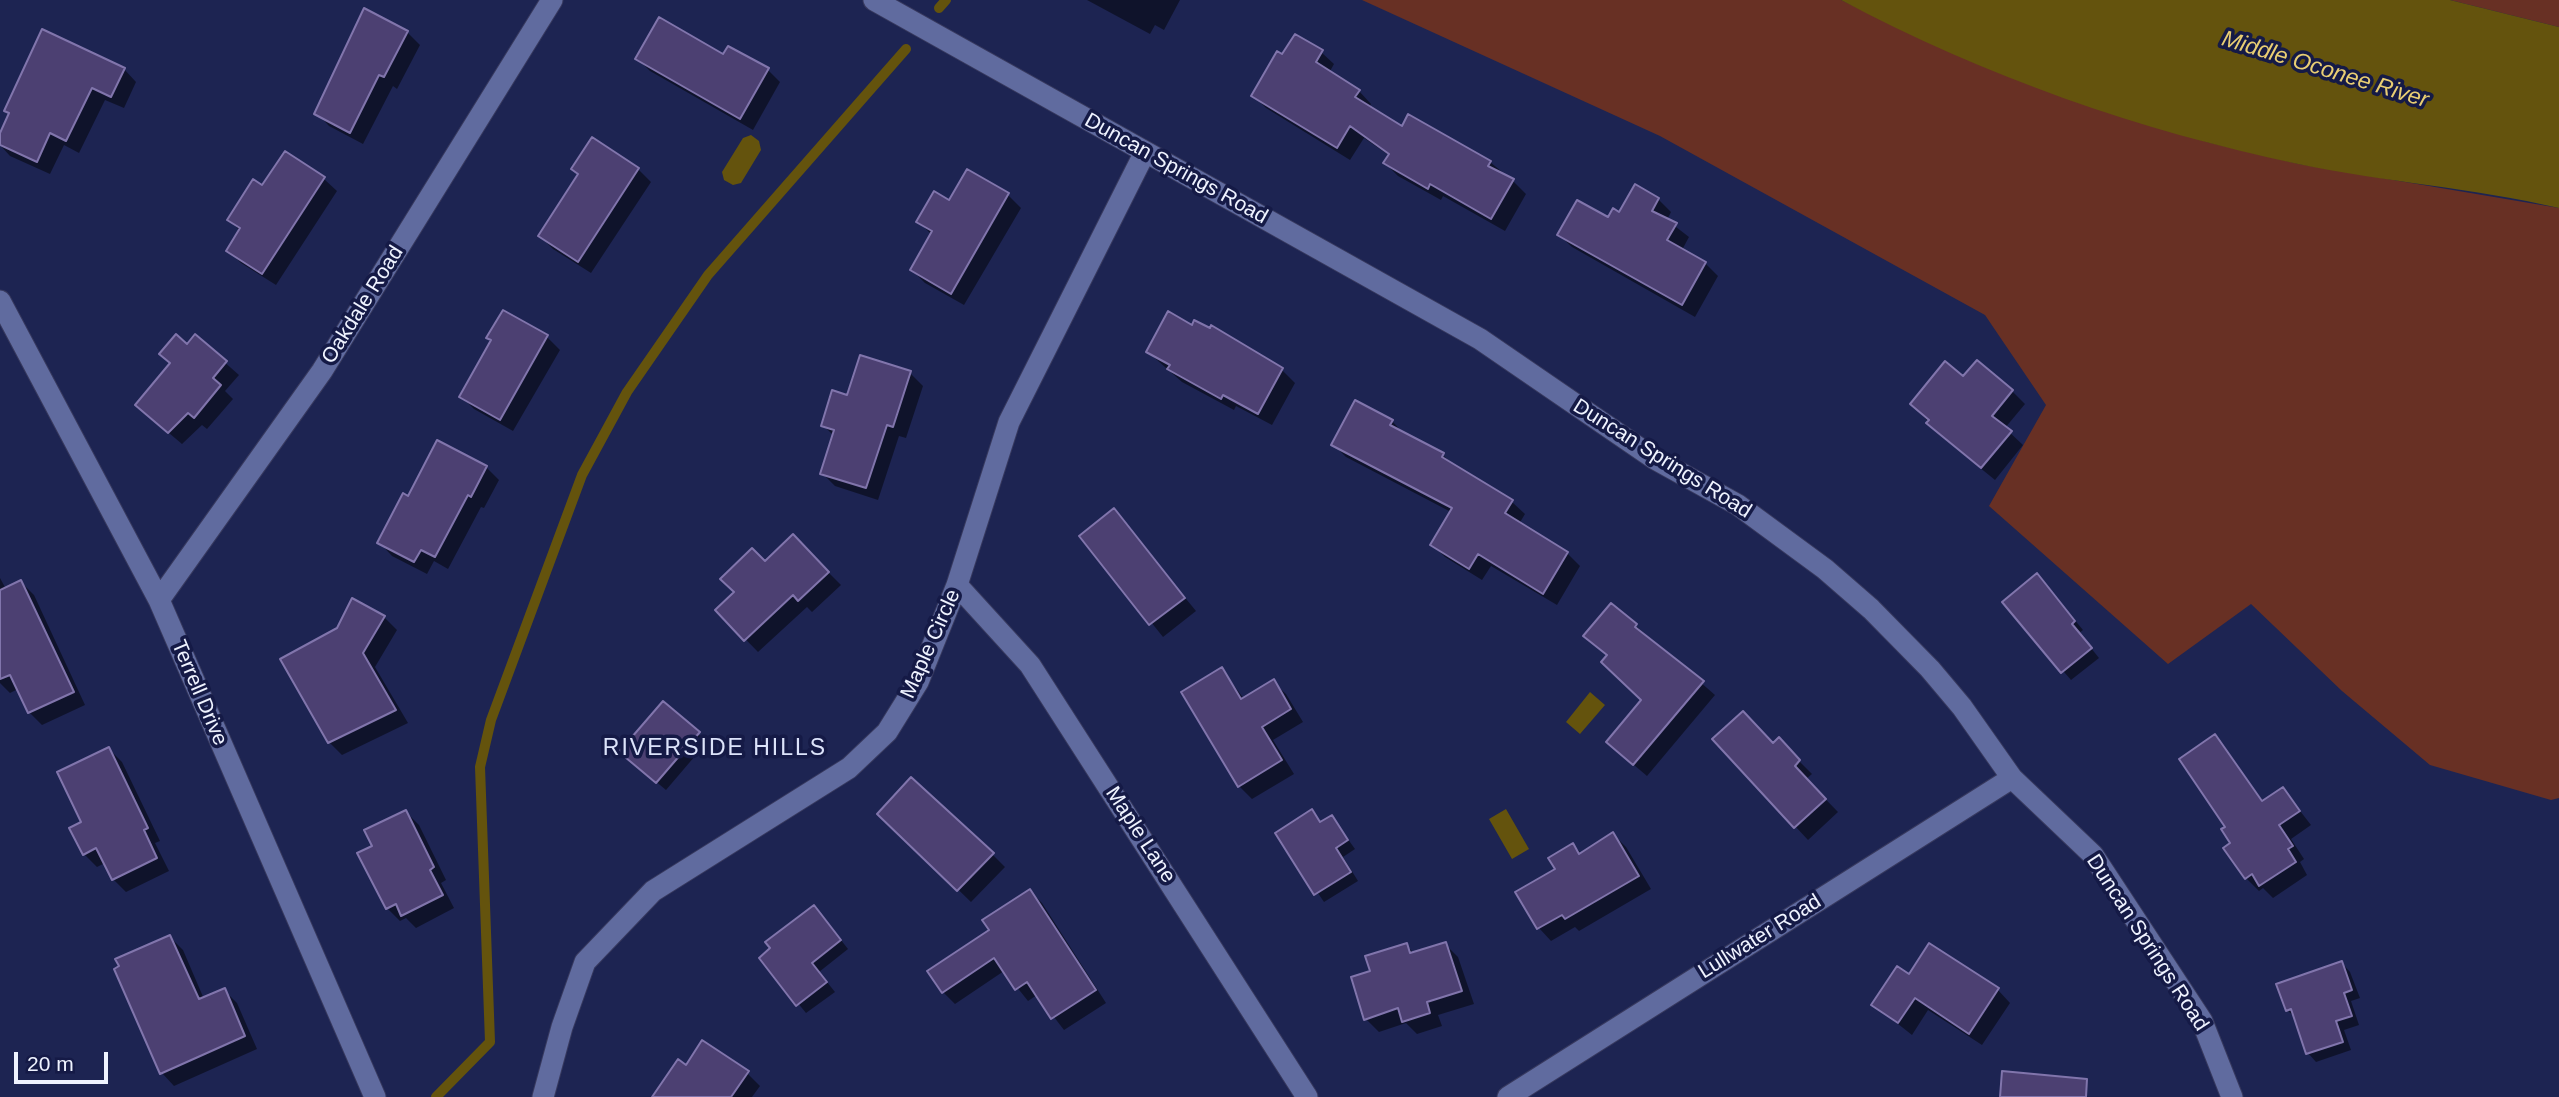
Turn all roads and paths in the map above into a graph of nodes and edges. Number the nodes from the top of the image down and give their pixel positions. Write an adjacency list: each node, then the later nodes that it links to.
1 (552, 0): 6 (street, Oakdale Road)
2 (874, 0): 3 (street, Duncan Springs Road)
3 (1145, 152): 5 (street, Maple Circle); 7 (street, Duncan Springs Road)
4 (0, 301): 6 (street, Terrell Drive)
5 (957, 585): 9 (street, Maple Circle); 10 (street, Maple Lane)
6 (159, 600): 8 (street, Terrell Drive)
7 (2012, 778): 11 (street, Lullwater Road); 12 (street, Duncan Springs Road)
8 (375, 1097)
9 (543, 1097)
10 (1307, 1097)
11 (1508, 1097)
12 (2232, 1097)

